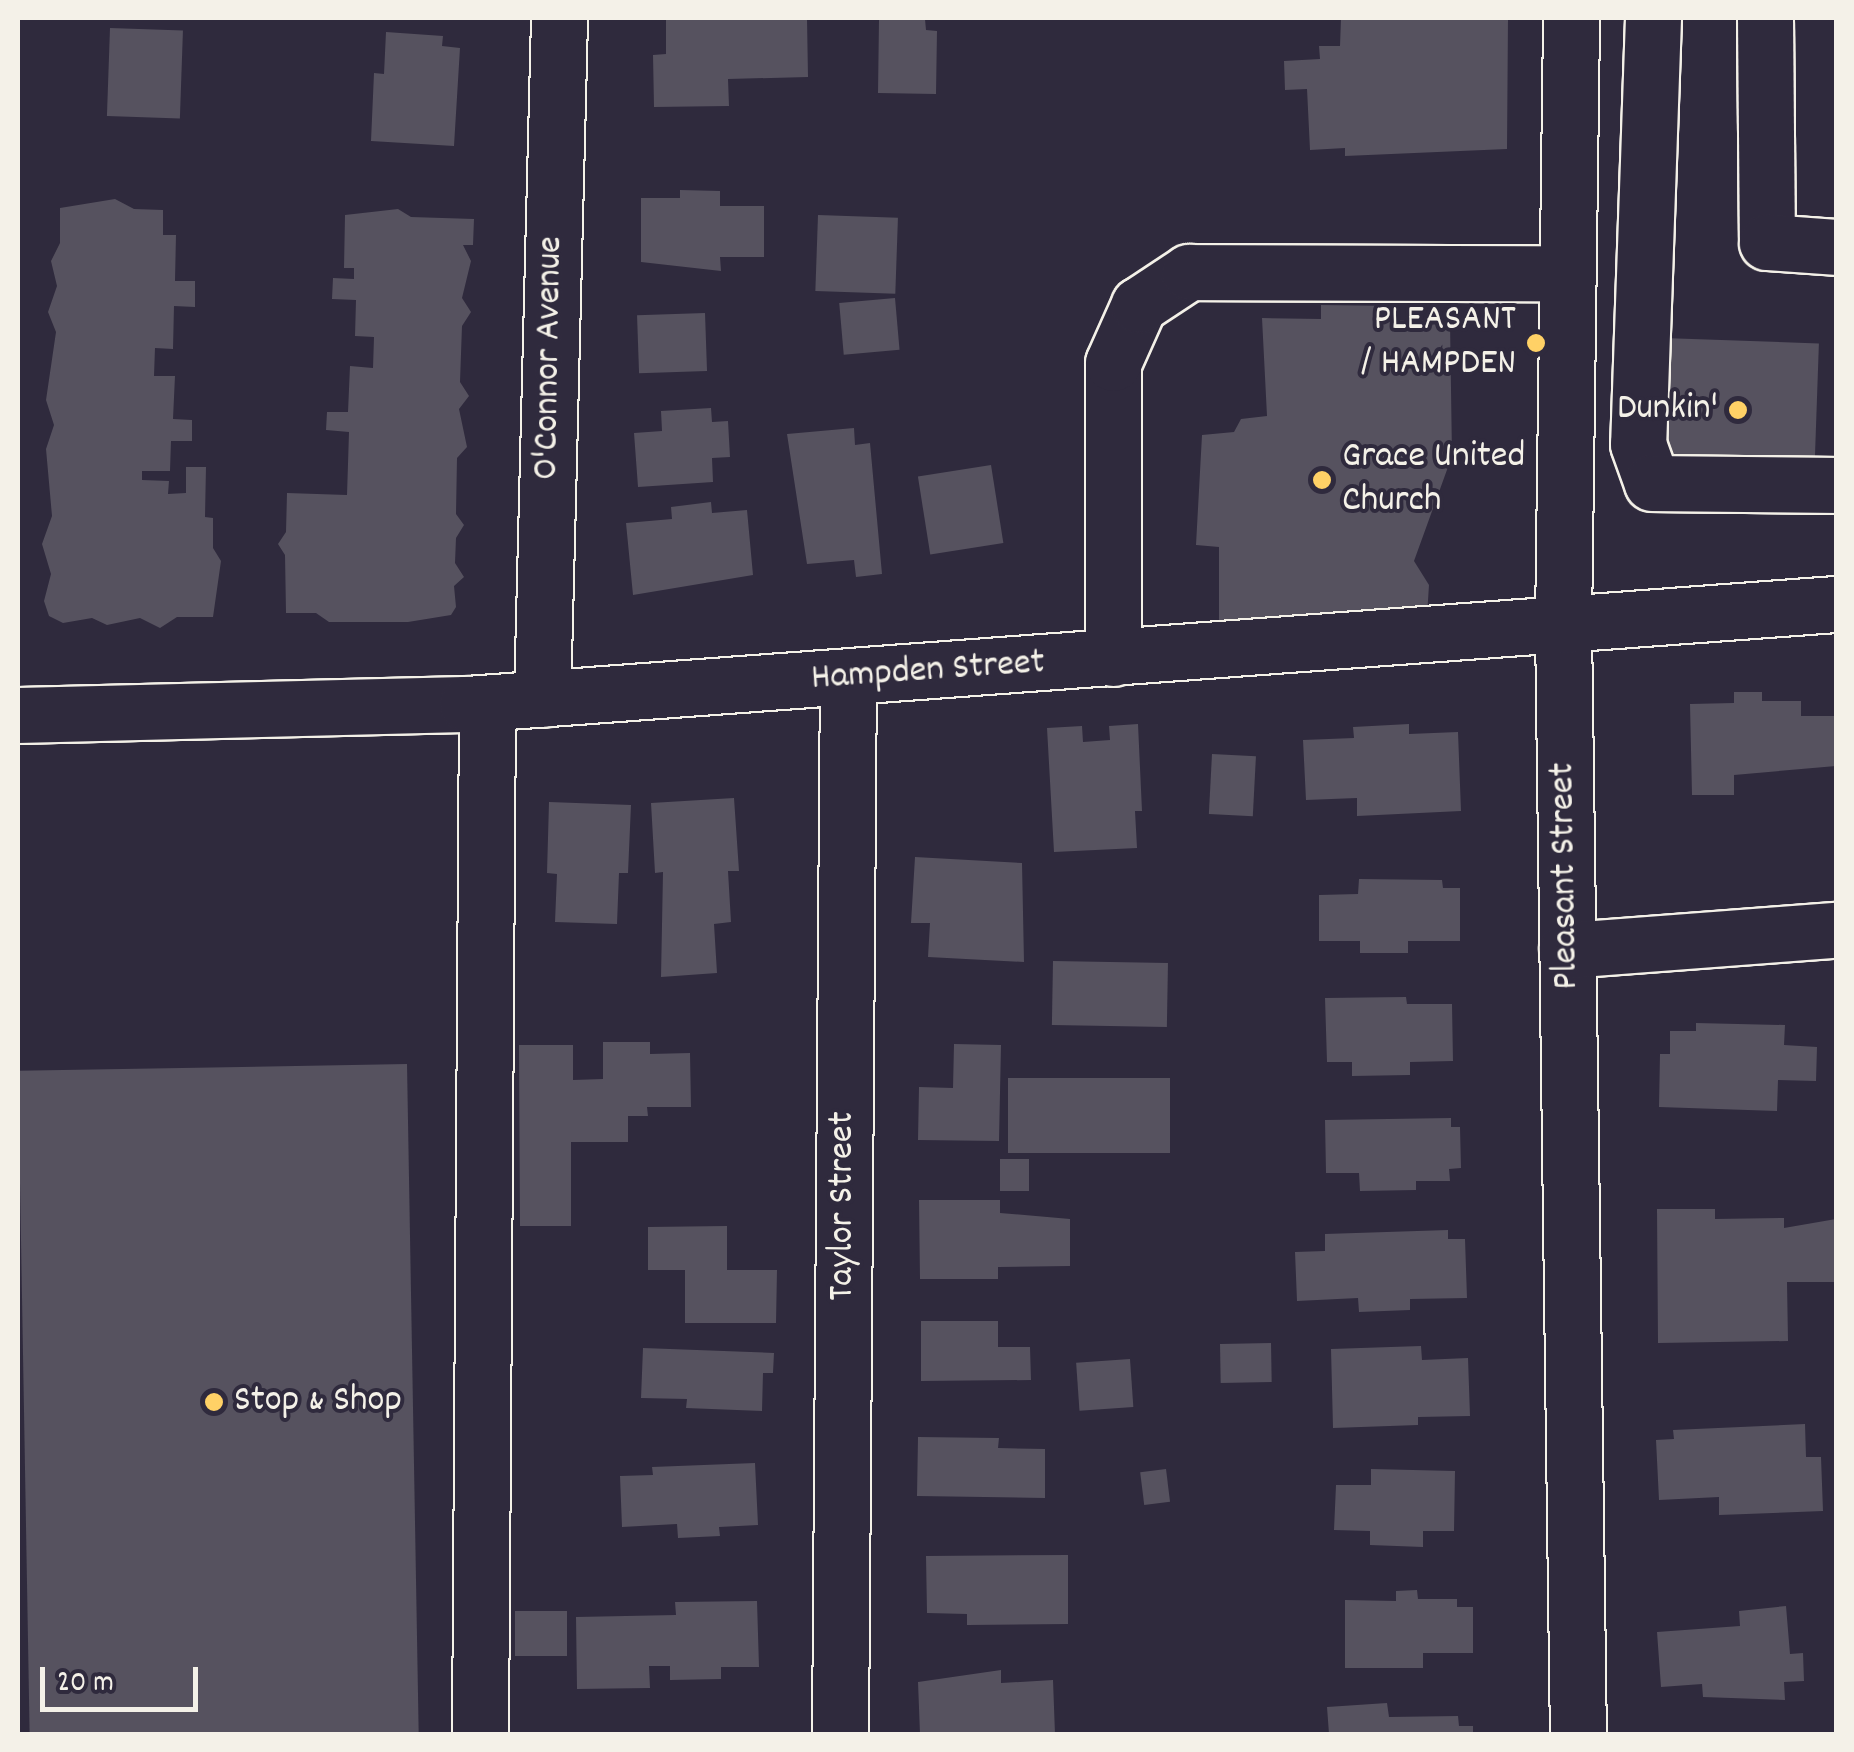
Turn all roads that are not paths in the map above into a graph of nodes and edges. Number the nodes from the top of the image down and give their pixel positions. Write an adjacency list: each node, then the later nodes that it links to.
1 (559, 18): 12 (street, O'Connor Avenue)
2 (1571, 18): 6 (street, Pleasant Street)
3 (1653, 18): 7 (street)
4 (1765, 18): 5 (street)
5 (1836, 247)
6 (1568, 273): 9 (street, Pleasant Street); 10 (street)
7 (1836, 486)
8 (1836, 604): 9 (street, Hampden Street)
9 (1562, 625): 10 (street, Hampden Street); 16 (street, Pleasant Street)
10 (1113, 658): 11 (street, Hampden Street)
11 (848, 678): 12 (street, Hampden Street); 18 (street, Taylor Street)
12 (542, 699): 13 (street, Hampden Street)
13 (487, 702): 14 (street, Hampden Street); 17 (street)
14 (18, 715)
15 (1836, 930): 16 (street)
16 (1567, 950): 19 (street, Pleasant Street)
17 (480, 1734)
18 (840, 1734)
19 (1578, 1734)

